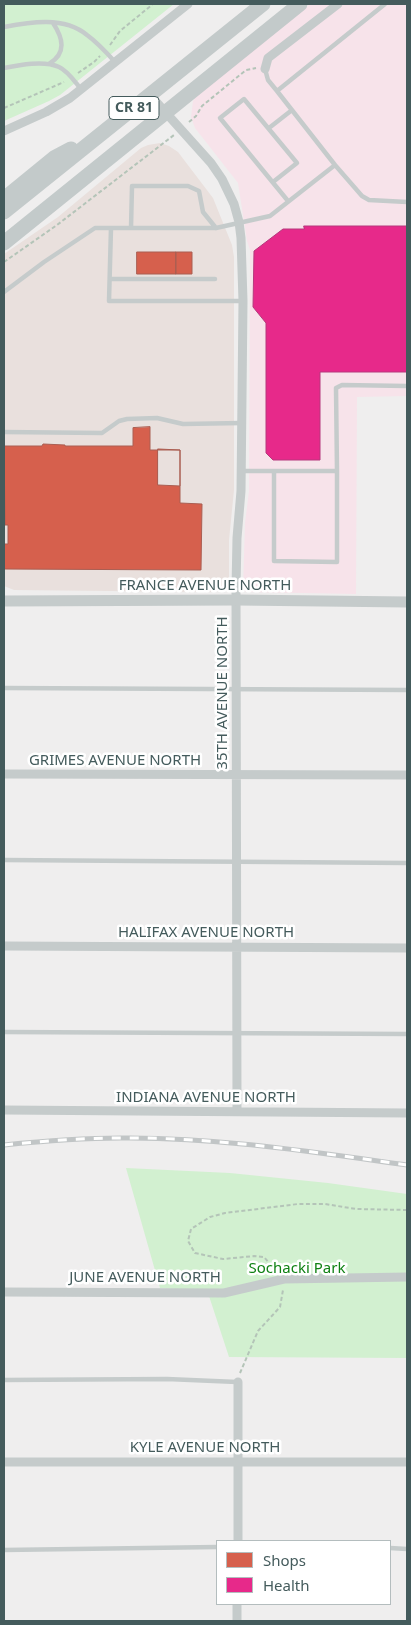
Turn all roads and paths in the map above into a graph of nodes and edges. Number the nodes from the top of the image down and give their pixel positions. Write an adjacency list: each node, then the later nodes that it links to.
1 (153, 4): 9 (path)
2 (188, 4): 11 (street)
3 (263, 4): 19 (main road, CR 81)
4 (300, 4): 22 (main road, CR 81)
5 (338, 4): 14 (street)
6 (385, 4): 18 (lane)
7 (53, 23): 8 (lane); 11 (lane); 12 (lane)
8 (4, 27)
9 (108, 47)
10 (100, 56): 15 (path)
11 (115, 62): 17 (street)
12 (49, 64): 13 (lane); 17 (lane)
13 (4, 68)
14 (265, 69): 18 (lane); 25 (path)
15 (79, 73)
16 (63, 82): 20 (path)
17 (81, 90): 26 (street)
18 (277, 91): 21 (lane)
19 (150, 95): 22 (street, 35TH AVENUE NORTH); 23 (main road, CR 81)
20 (4, 108)
21 (292, 110): 24 (lane); 27 (lane)
22 (166, 113): 25 (street, 35TH AVENUE NORTH); 37 (main road, CR 81)
23 (119, 120): 29 (main road); 32 (main road, CR 81)
24 (269, 128): 28 (lane); 28 (lane)
25 (180, 130): 33 (street, 35TH AVENUE NORTH); 38 (path)
26 (4, 131)
27 (335, 165): 30 (lane); 31 (lane)
28 (273, 182): 30 (lane)
29 (4, 199)
30 (288, 202): 33 (lane)
31 (407, 202)
32 (4, 212)
33 (239, 222): 36 (lane); 42 (street, 35TH AVENUE NORTH)
34 (111, 228): 35 (lane); 39 (lane); 41 (lane)
35 (132, 228): 36 (lane); 36 (lane)
36 (216, 228)
37 (4, 243)
38 (4, 262)
39 (110, 279): 40 (lane); 42 (lane)
40 (215, 279)
41 (4, 292)
42 (243, 302): 44 (street, 35TH AVENUE NORTH)
43 (407, 386): 48 (lane)
44 (242, 423): 45 (lane); 46 (street, 35TH AVENUE NORTH)
45 (4, 432)
46 (241, 471): 47 (lane); 49 (street, 35TH AVENUE NORTH)
47 (274, 471): 48 (lane); 48 (lane)
48 (337, 471)
49 (237, 600): 50 (street, FRANCE AVENUE NORTH); 51 (street, FRANCE AVENUE NORTH); 53 (street, 35TH AVENUE NORTH)
50 (4, 601)
51 (407, 602)
52 (4, 688): 53 (lane)
53 (237, 690): 54 (lane); 56 (street, 35TH AVENUE NORTH)
54 (407, 690)
55 (4, 774): 56 (street, GRIMES AVENUE NORTH)
56 (237, 774): 57 (street, GRIMES AVENUE NORTH); 59 (street, 35TH AVENUE NORTH)
57 (407, 775)
58 (4, 860): 59 (lane)
59 (237, 862): 60 (lane); 62 (street, 35TH AVENUE NORTH)
60 (407, 863)
61 (4, 946): 62 (street, HALIFAX AVENUE NORTH)
62 (237, 947): 63 (street, HALIFAX AVENUE NORTH); 65 (street, 35TH AVENUE NORTH)
63 (407, 948)
64 (4, 1032): 65 (lane)
65 (237, 1032): 66 (lane); 68 (street, 35TH AVENUE NORTH)
66 (407, 1034)
67 (4, 1110): 68 (street, INDIANA AVENUE NORTH)
68 (237, 1112): 69 (street, INDIANA AVENUE NORTH)
69 (407, 1113)
70 (407, 1210): 72 (path)
71 (407, 1277): 72 (street, JUNE AVENUE NORTH)
72 (284, 1279): 73 (street, JUNE AVENUE NORTH); 75 (path)
73 (4, 1292)
74 (4, 1380): 75 (lane)
75 (238, 1382): 77 (street)
76 (4, 1462): 77 (street, KYLE AVENUE NORTH)
77 (238, 1462): 78 (street, KYLE AVENUE NORTH); 79 (street)
78 (407, 1462)
79 (238, 1540)
80 (216, 1547): 83 (lane)
81 (391, 1548): 82 (lane)
82 (407, 1549)
83 (4, 1550)
84 (238, 1605): 85 (street)
85 (237, 1621)

